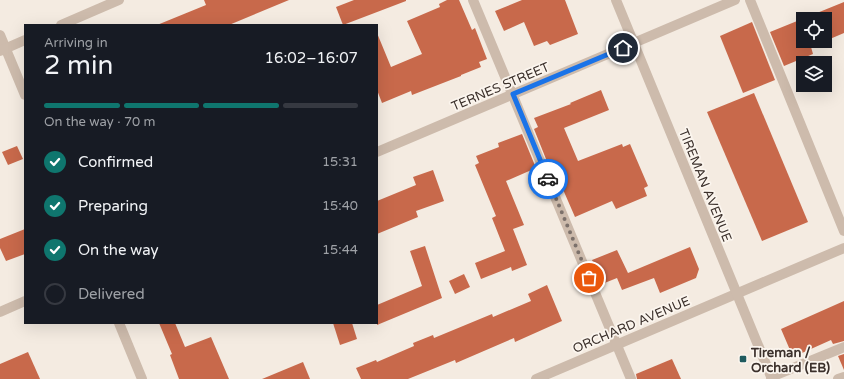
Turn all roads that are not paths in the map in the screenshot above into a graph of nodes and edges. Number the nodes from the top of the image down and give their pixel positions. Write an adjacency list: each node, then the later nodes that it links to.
1 (119, 0): 6 (street)
2 (473, 0): 12 (street)
3 (616, 0): 9 (street, TIREMAN AVENUE)
4 (735, 0): 9 (street, TERNES STREET)
5 (750, 0): 14 (street)
6 (63, 24)
7 (0, 35): 10 (street)
8 (24, 40): 10 (street)
9 (634, 43): 12 (street, TERNES STREET); 16 (street, TIREMAN AVENUE)
10 (3, 50): 11 (street)
11 (24, 93)
12 (513, 94): 13 (street, TERNES STREET); 20 (street)
13 (378, 152)
14 (844, 231)
15 (844, 248): 16 (street, ORCHARD AVENUE)
16 (737, 294): 20 (street, ORCHARD AVENUE); 23 (street, TIREMAN AVENUE)
17 (24, 301): 18 (street)
18 (0, 312)
19 (119, 324): 24 (street)
20 (616, 345): 25 (street, ORCHARD AVENUE); 26 (street)
21 (844, 348): 23 (street)
22 (844, 377): 27 (street)
23 (772, 378)
24 (142, 379)
25 (536, 379)
26 (631, 379)
27 (838, 379)

